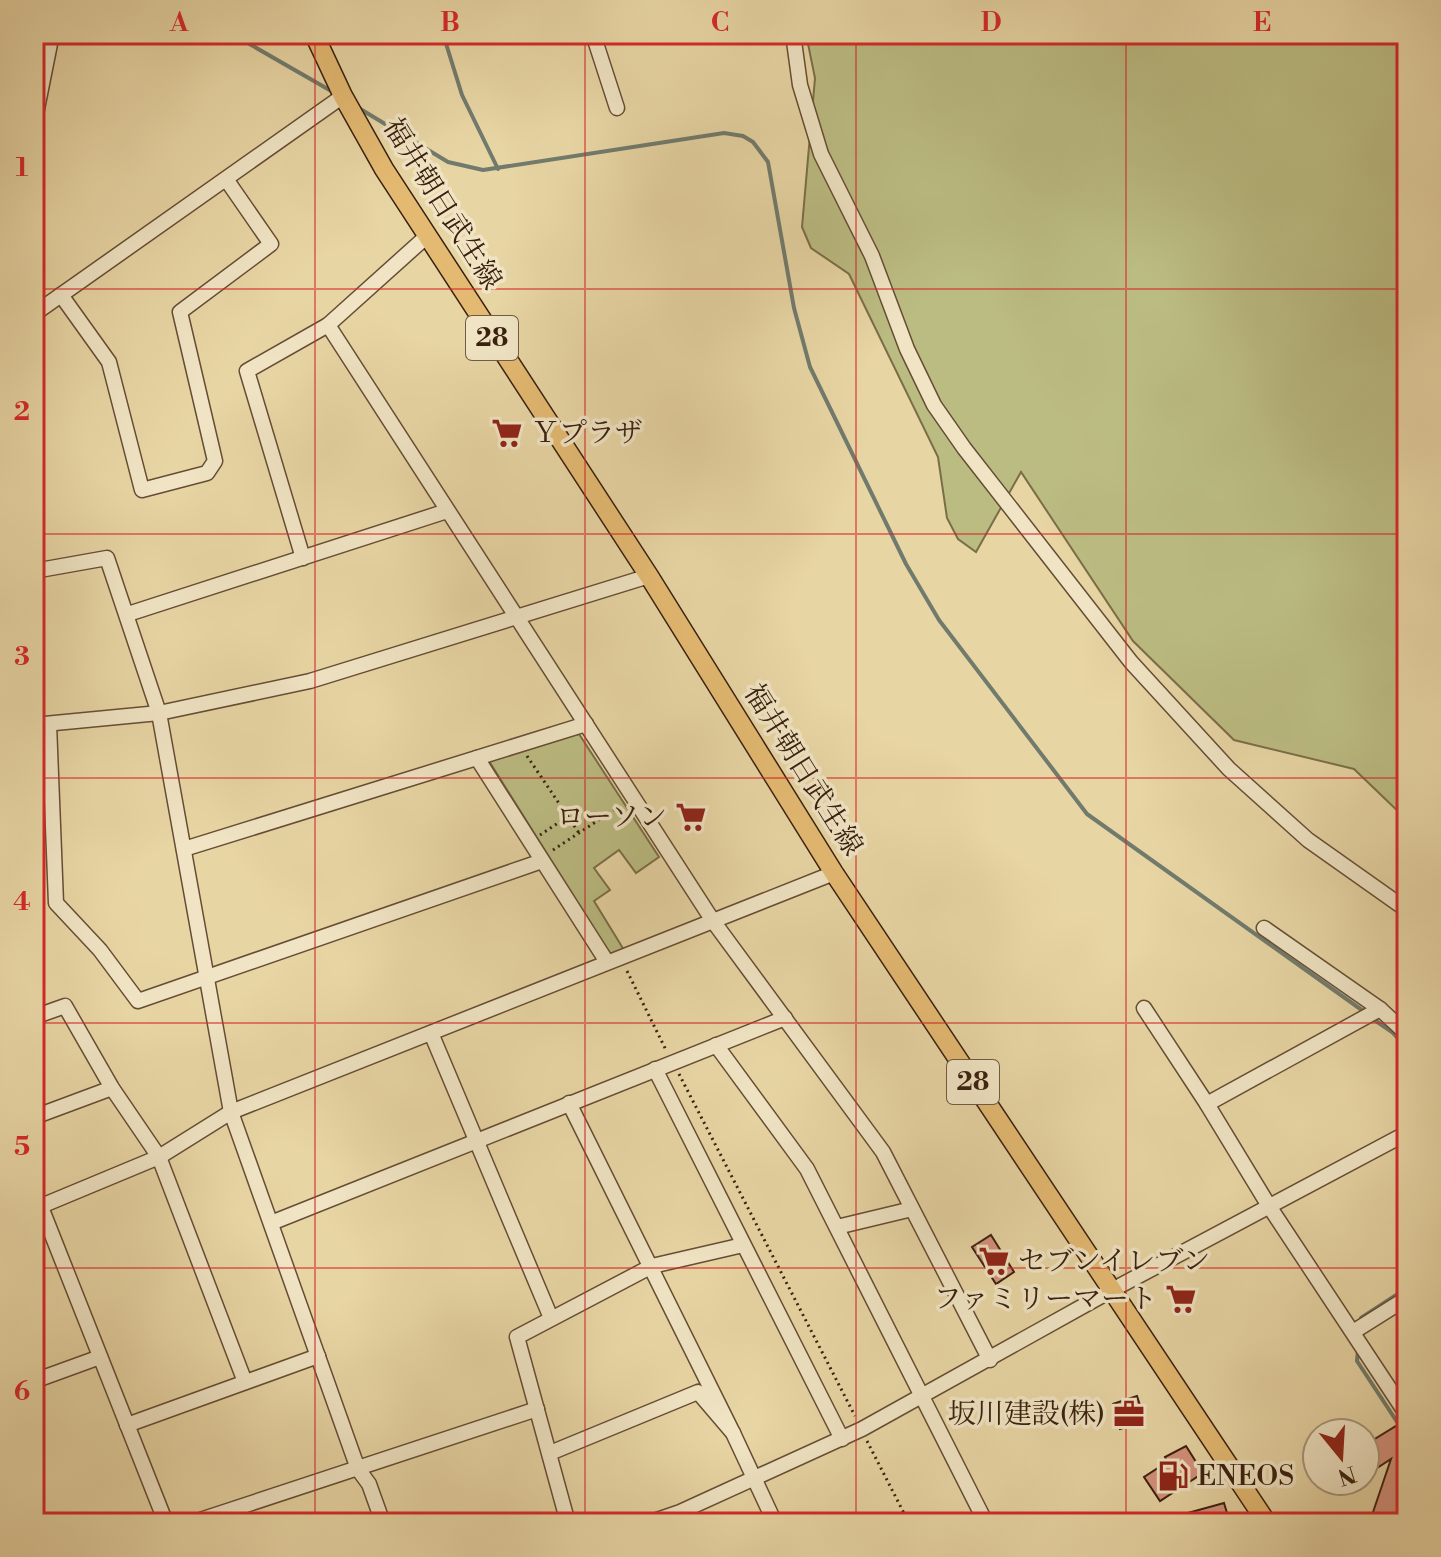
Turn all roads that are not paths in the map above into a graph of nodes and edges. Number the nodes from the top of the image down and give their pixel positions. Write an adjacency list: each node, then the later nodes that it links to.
1 (52, 34): 7 (street)
2 (314, 34): 5 (main road, 福井朝日武生線 / 28)
3 (593, 34): 6 (street)
4 (793, 34): 26 (street)
5 (343, 96): 8 (street); 9 (main road, 福井朝日武生線 / 28)
6 (617, 108)
7 (34, 124)
8 (226, 179): 10 (street); 10 (street)
9 (427, 236): 12 (street); 16 (main road, 福井朝日武生線 / 28)
10 (61, 295): 11 (street)
11 (34, 314)
12 (328, 325): 13 (street); 14 (street)
13 (447, 511): 14 (street); 18 (street)
14 (303, 558): 17 (street)
15 (34, 571): 17 (street)
16 (649, 576): 18 (street); 25 (main road, 福井朝日武生線 / 28)
17 (128, 614): 19 (street)
18 (518, 618): 19 (street); 21 (street)
19 (159, 713): 20 (street); 23 (street)
20 (41, 724): 30 (street)
21 (586, 724): 22 (street); 27 (street)
22 (477, 758): 23 (street); 24 (street)
23 (184, 849): 30 (street)
24 (547, 856): 29 (street); 30 (street)
25 (834, 873): 27 (street); 54 (main road, 福井朝日武生線 / 28)
26 (1407, 910)
27 (713, 921): 29 (street); 34 (street)
28 (1264, 928): 32 (street)
29 (613, 960): 35 (street)
30 (208, 979): 42 (street)
31 (1144, 1008): 41 (street)
32 (1380, 1009): 36 (street); 41 (street)
33 (34, 1017): 39 (street)
34 (785, 1018): 37 (street); 49 (street)
35 (431, 1033): 42 (street); 45 (street)
36 (1407, 1034)
37 (716, 1045): 38 (street); 51 (street)
38 (655, 1069): 40 (street); 52 (street)
39 (112, 1088): 43 (street); 46 (street)
40 (569, 1103): 45 (street); 53 (street)
41 (1207, 1104): 47 (street)
42 (231, 1112): 46 (street); 50 (street)
43 (34, 1117)
44 (1407, 1133): 47 (street)
45 (478, 1139): 50 (street); 56 (street)
46 (159, 1157): 48 (street); 62 (street)
47 (1269, 1206): 54 (street); 57 (street)
48 (38, 1208): 59 (street)
49 (912, 1209): 51 (street); 60 (street)
50 (271, 1223): 58 (street)
51 (837, 1227): 63 (street)
52 (743, 1245): 53 (street); 68 (street)
53 (652, 1266): 56 (street); 67 (street)
54 (1112, 1290): 60 (street); 79 (main road, 福井朝日武生線 / 28)
55 (1407, 1298): 57 (street)
56 (551, 1318): 64 (street)
57 (1353, 1332): 65 (street)
58 (318, 1356): 62 (street); 70 (street)
59 (100, 1357): 61 (street); 66 (street)
60 (990, 1360): 63 (street)
61 (34, 1381)
62 (245, 1382): 66 (street)
63 (923, 1396): 68 (street); 78 (street)
64 (537, 1409): 69 (street); 70 (street)
65 (1407, 1415)
66 (127, 1425): 72 (street)
67 (733, 1433): 69 (street); 71 (street)
68 (842, 1439): 71 (street)
69 (550, 1453): 75 (street)
70 (358, 1469): 73 (street); 74 (street)
71 (756, 1479): 76 (street); 77 (street)
72 (166, 1523)
73 (191, 1523)
74 (383, 1523)
75 (568, 1523)
76 (648, 1523)
77 (775, 1523)
78 (986, 1523)
79 (1267, 1523)

